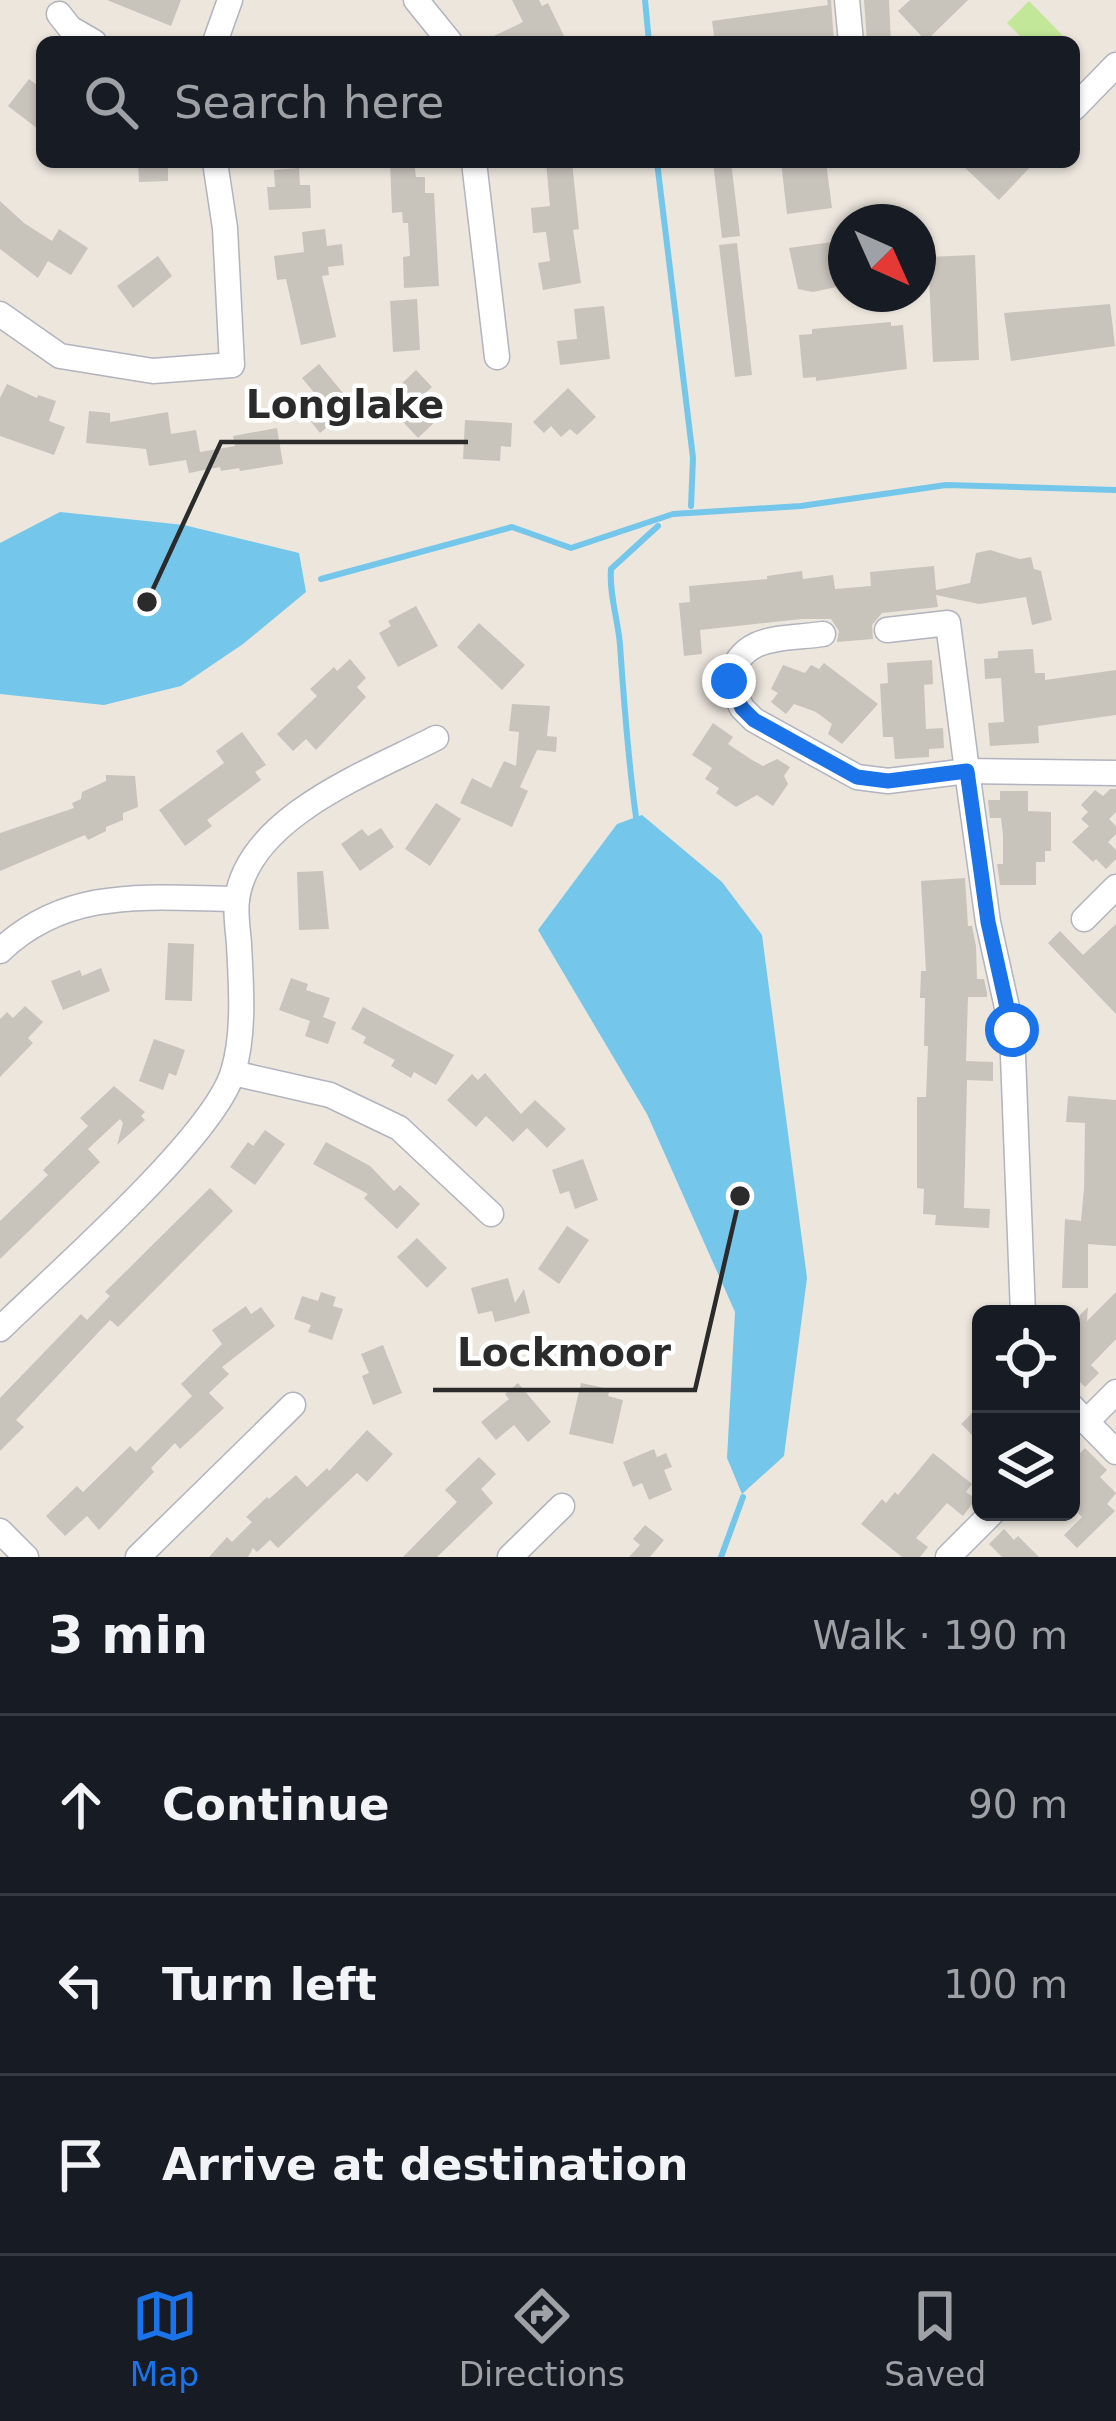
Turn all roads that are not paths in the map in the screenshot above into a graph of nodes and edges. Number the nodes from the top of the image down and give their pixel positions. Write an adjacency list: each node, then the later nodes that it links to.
1 (230, 0): 6 (street)
2 (416, 0): 7 (street)
3 (847, 0): 8 (street)
4 (59, 14): 5 (street)
5 (84, 36)
6 (217, 36)
7 (445, 36)
8 (850, 36)
9 (1116, 65): 10 (street)
10 (1080, 102)
11 (216, 168): 13 (street)
12 (475, 168): 14 (street)
13 (0, 314)
14 (497, 357)
15 (887, 630): 18 (street)
16 (823, 634): 18 (street)
17 (436, 739): 21 (street)
18 (967, 771): 19 (street); 26 (street)
19 (1116, 773)
20 (1116, 887): 22 (street)
21 (237, 899): 23 (street); 24 (street)
22 (1084, 919)
23 (0, 951)
24 (233, 1073): 25 (street); 27 (street)
25 (491, 1214)
26 (1023, 1305)
27 (0, 1330)
28 (1116, 1392): 30 (street)
29 (293, 1405): 37 (street)
30 (1080, 1412)
31 (1080, 1414): 32 (street)
32 (1116, 1452)
33 (562, 1506): 38 (street)
34 (984, 1521): 39 (street)
35 (0, 1531): 36 (street)
36 (26, 1557)
37 (138, 1557)
38 (510, 1557)
39 (948, 1557)

